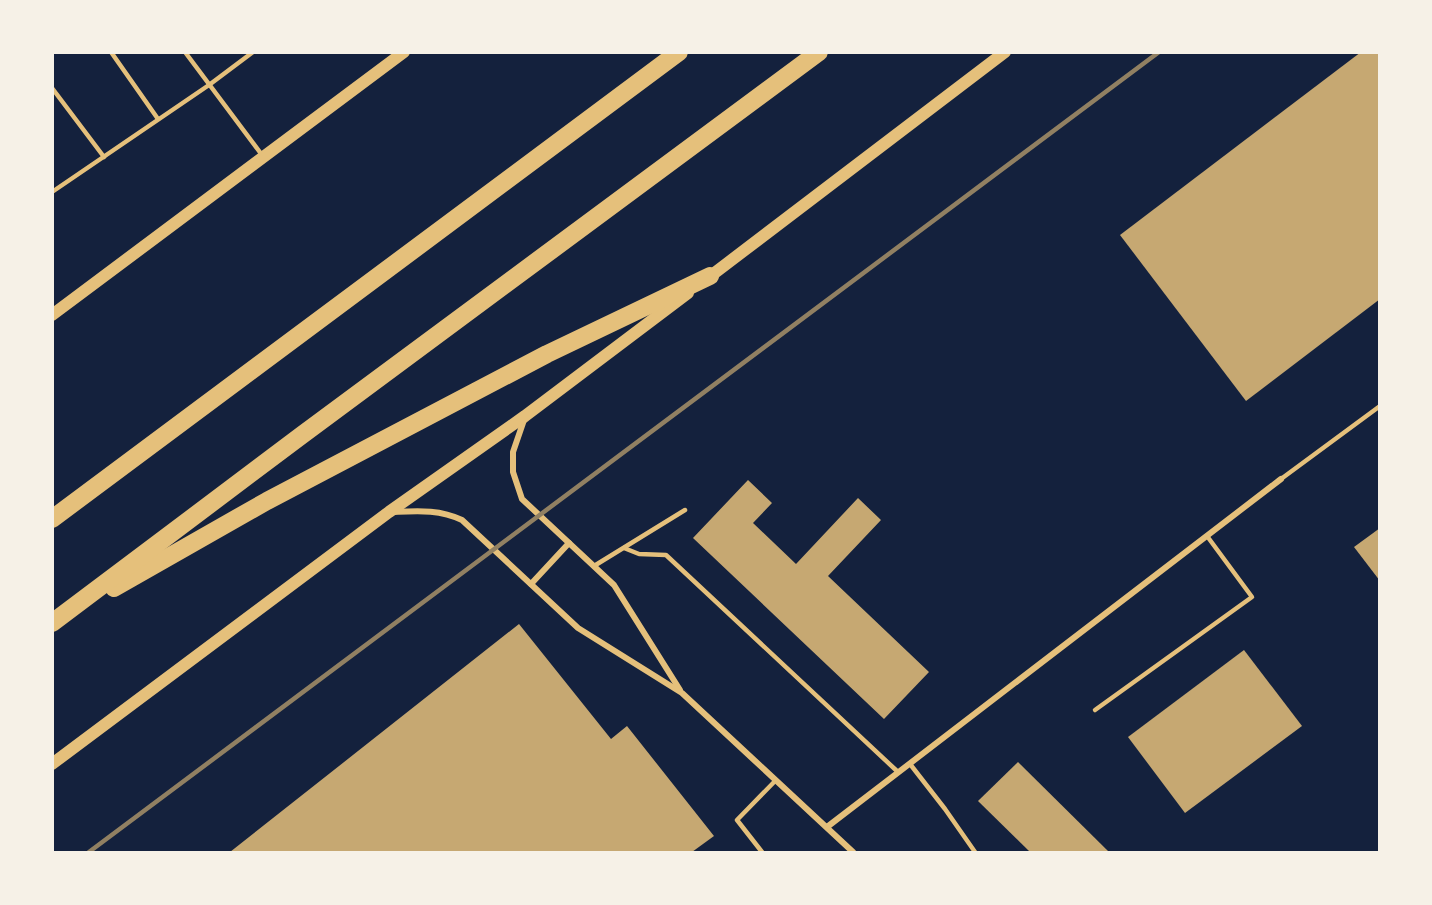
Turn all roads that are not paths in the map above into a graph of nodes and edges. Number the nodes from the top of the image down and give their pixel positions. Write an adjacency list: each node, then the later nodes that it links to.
1 (111, 52): 10 (lane)
2 (185, 52): 8 (lane)
3 (253, 52): 8 (lane)
4 (404, 52): 12 (main road)
5 (679, 52): 21 (highway)
6 (819, 52): 27 (highway)
7 (1005, 52): 14 (main road)
8 (209, 85): 10 (lane); 12 (lane)
9 (52, 88): 11 (lane)
10 (158, 119): 11 (lane)
11 (104, 157): 13 (lane)
12 (263, 158): 15 (main road)
13 (52, 192)
14 (710, 276): 17 (main road); 27 (highway)
15 (52, 315)
16 (1380, 406): 18 (lane)
17 (525, 416): 20 (main road); 23 (street)
18 (1281, 479): 22 (street)
19 (685, 510): 24 (lane)
20 (389, 512): 26 (street); 30 (main road)
21 (52, 519)
22 (1207, 536): 29 (lane); 31 (street)
23 (569, 543): 25 (street); 26 (street)
24 (624, 548): 25 (lane); 32 (lane)
25 (594, 566): 28 (street)
26 (531, 584): 28 (street)
27 (52, 623)
28 (682, 693): 33 (street)
29 (1095, 710)
30 (52, 764)
31 (910, 764): 32 (street); 37 (lane)
32 (898, 772): 34 (street)
33 (776, 780): 34 (street); 35 (lane)
34 (827, 827): 36 (street)
35 (762, 852)
36 (853, 852)
37 (975, 852)

